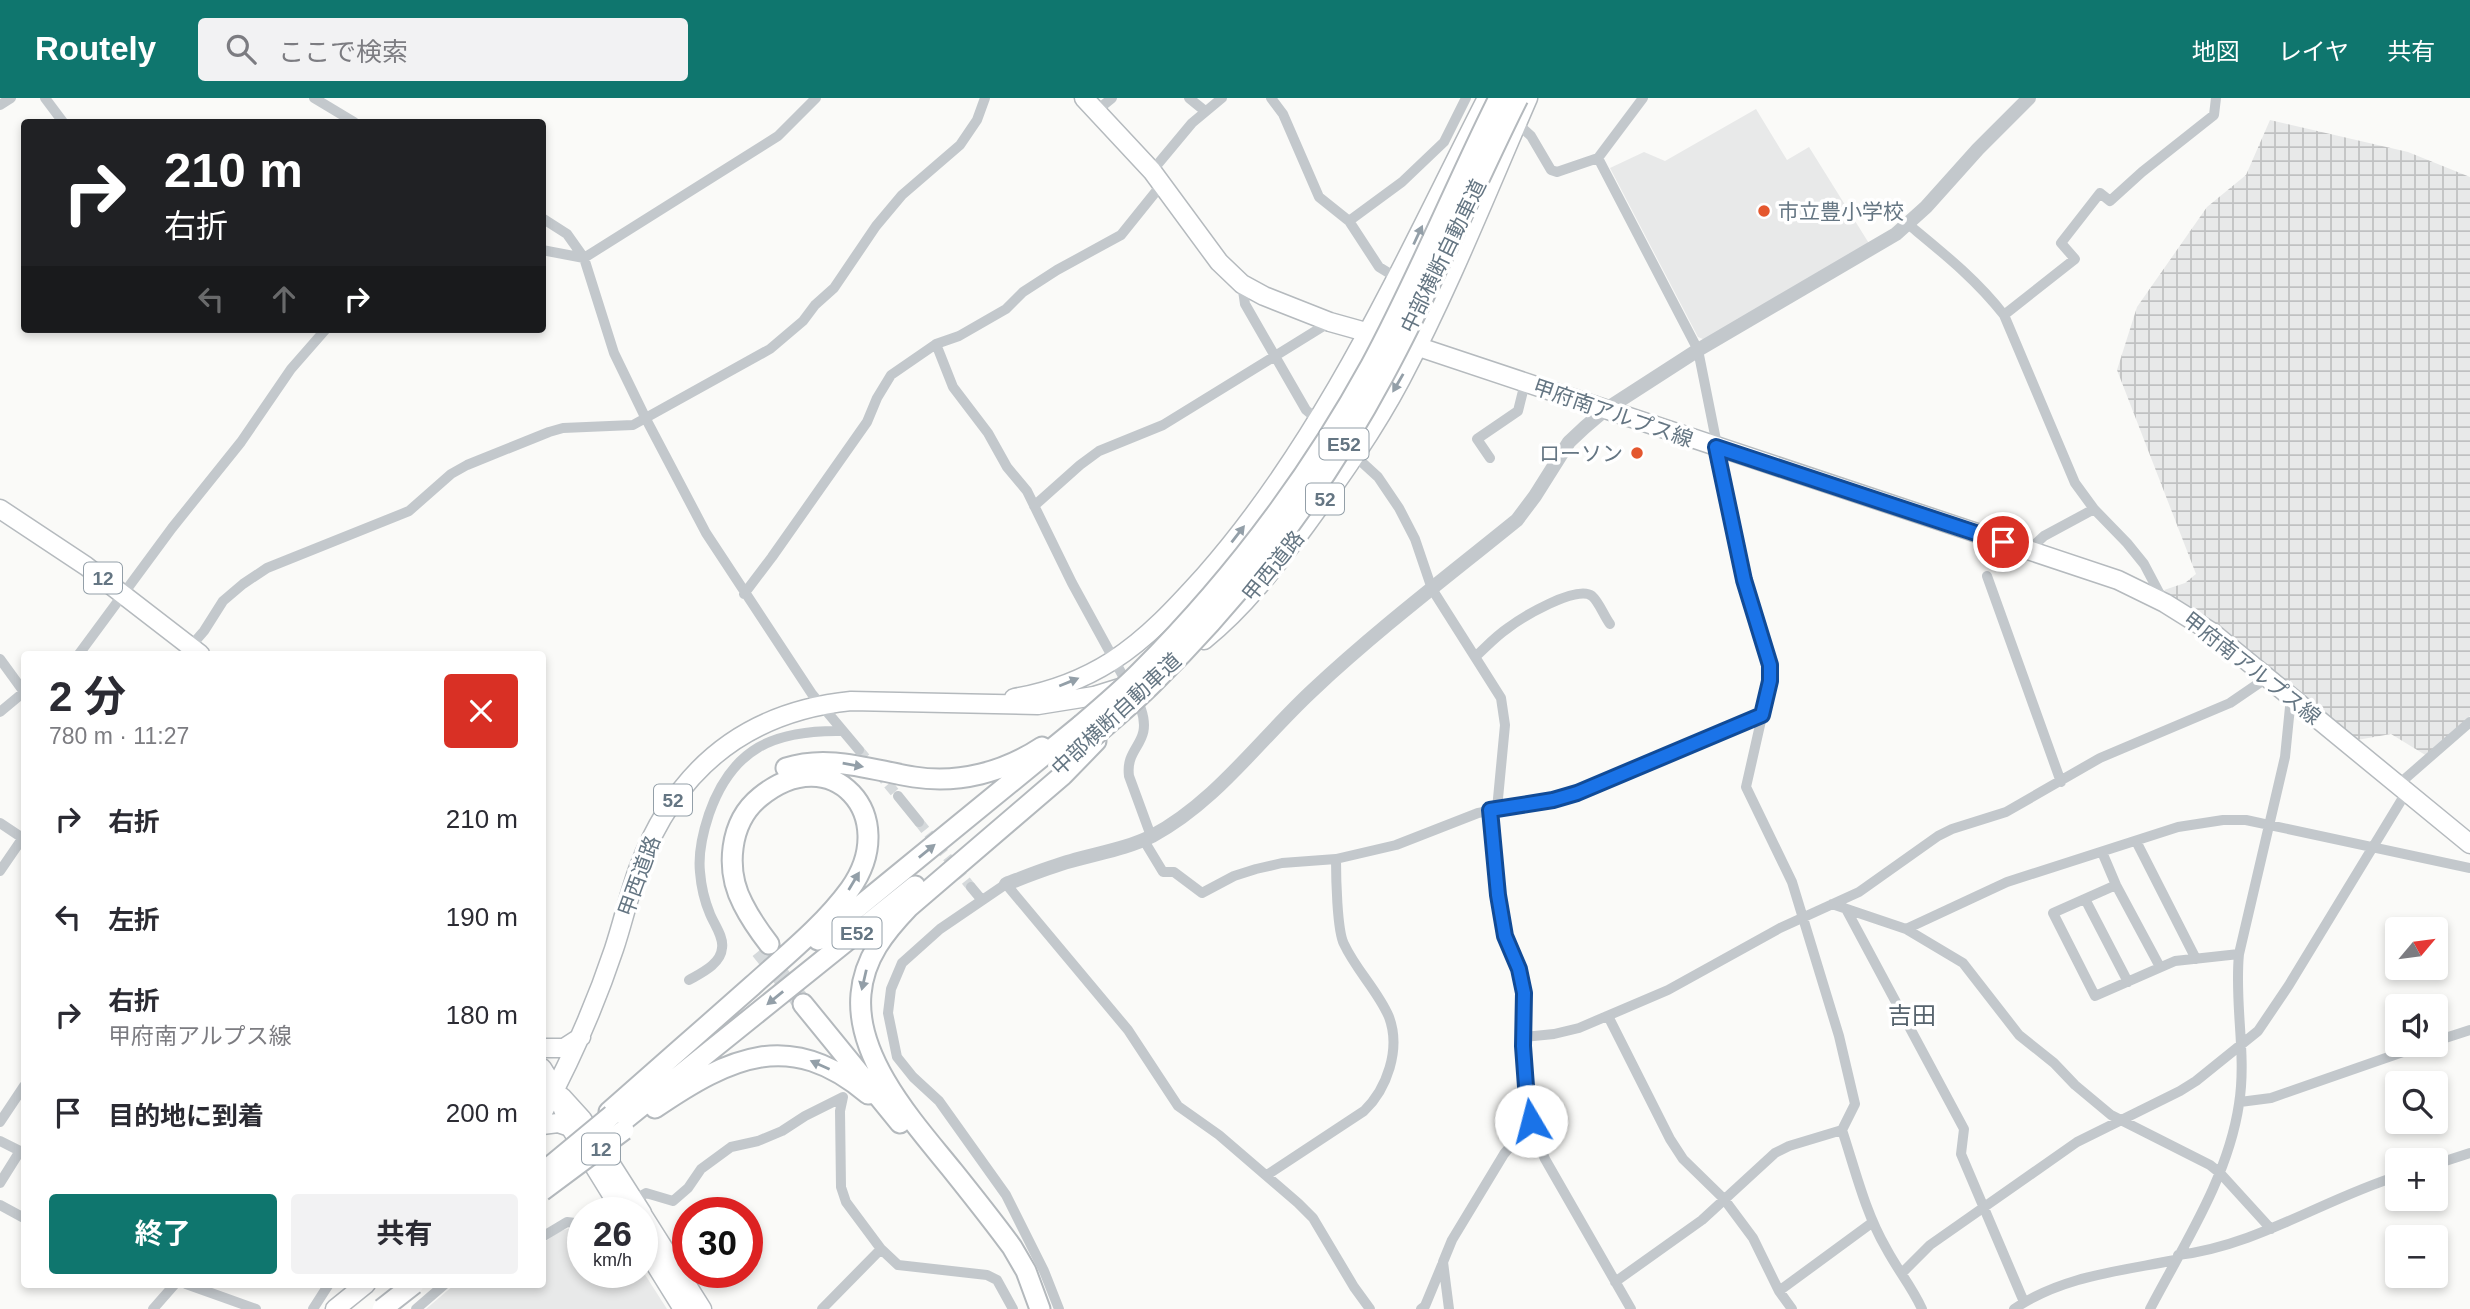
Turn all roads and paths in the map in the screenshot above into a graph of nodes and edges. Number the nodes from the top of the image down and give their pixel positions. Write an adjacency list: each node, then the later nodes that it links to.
1 (11, 98): 19 (street)
2 (46, 98): 21 (street)
3 (314, 98): 22 (street)
4 (816, 98): 30 (street)
5 (985, 98): 43 (street)
6 (1112, 98): 18 (street)
7 (1189, 98): 20 (street)
8 (1222, 98): 20 (street)
9 (1271, 98): 27 (street)
10 (1466, 98): 27 (street)
11 (1487, 98): 31 (main road, 甲西道路 / 52, one-way to 11)
12 (1499, 98): 75 (highway, 中部横断自動車道 / E52, bridge)
13 (1518, 98): 75 (highway, 中部横断自動車道 / E52, bridge)
14 (1528, 98): 23 (main road, 甲西道路 / 52)
15 (1643, 98): 24 (street)
16 (2029, 98): 28 (street)
17 (2216, 98): 33 (street)
18 (1090, 104): 25 (main road, 甲府南アルプス線)
19 (0, 105)
20 (1205, 111): 25 (street)
21 (61, 119)
22 (349, 119)
23 (1517, 123): 24 (street); 38 (main road, 甲西道路 / 52)
24 (1598, 159): 39 (street)
25 (1157, 178): 32 (main road, 甲府南アルプス線); 37 (street)
26 (546, 221): 30 (street)
27 (1349, 221): 31 (street)
28 (1908, 225): 33 (street); 39 (street)
29 (546, 251): 30 (street)
30 (584, 258): 43 (street)
31 (1398, 278): 36 (main road, 甲西道路 / 52)
32 (1242, 284): 34 (main road, 甲府南アルプス線); 40 (street)
33 (2004, 315): 50 (street)
34 (1330, 321): 36 (main road, 甲府南アルプス線); 40 (street)
35 (323, 333): 54 (street)
36 (1368, 333): 38 (main road, 甲府南アルプス線); 44 (main road, 甲西道路 / 52)
37 (936, 344): 48 (street); 55 (street)
38 (1416, 346): 41 (main road, 甲府南アルプス線); 46 (main road, 甲西道路 / 52, one-way to 46)
39 (1698, 350): 42 (street); 45 (street)
40 (1275, 356): 44 (street); 48 (street)
41 (1525, 383): 42 (main road, 甲府南アルプス線); 47 (street)
42 (1605, 410): 45 (main road, 甲府南アルプス線); 53 (street)
43 (646, 419): 55 (street); 60 (street)
44 (1318, 420): 63 (main road, 甲西道路 / 52, one-way to 44)
45 (1716, 447): 51 (main road, 甲府南アルプス線); 72 (street)
46 (1354, 455): 53 (street); 65 (main road, 甲西道路 / 52)
47 (1490, 457)
48 (1034, 506): 63 (street)
49 (0, 509): 54 (main road, 12)
50 (2094, 509): 51 (street); 56 (street)
51 (2029, 551): 56 (main road, 甲府南アルプス線)
52 (1987, 576): 77 (street)
53 (1432, 589): 61 (street); 85 (street)
54 (123, 593): 58 (street); 59 (main road, 12)
55 (744, 594): 70 (street)
56 (2165, 603): 64 (main road, 甲府南アルプス線)
57 (1610, 624): 61 (street)
58 (81, 651)
59 (191, 651)
60 (193, 651)
61 (1475, 657): 80 (street)
62 (0, 659): 66 (street)
63 (1114, 660): 65 (street); 69 (main road, 甲西道路 / 52, one-way to 63)
64 (2268, 677): 68 (main road, 甲府南アルプス線); 77 (street)
65 (1128, 685): 69 (main road, 甲西道路 / 52); 85 (street)
66 (21, 688)
67 (21, 694): 71 (street)
68 (2291, 697): 78 (main road, 甲府南アルプス線); 83 (street)
69 (954, 703): 70 (main road, 甲西道路 / 52)
70 (821, 704): 74 (street); 111 (main road, 甲西道路 / 52)
71 (0, 712)
72 (1762, 715): 80 (street); 101 (street)
73 (2470, 722): 78 (street)
74 (841, 731): 76 (street); 106 (street)
75 (1087, 731): 123 (highway, one-way to 123); 124 (highway, 中部横断自動車道 / E52); 124 (highway, one-way to 75)
76 (859, 750)
77 (2061, 782): 99 (street)
78 (2403, 788): 88 (main road, 甲府南アルプス線); 89 (street)
79 (898, 796): 81 (street)
80 (1493, 810): 91 (street); 112 (street)
81 (919, 822)
82 (0, 823): 84 (street)
83 (2270, 825): 86 (street); 89 (street); 103 (street)
84 (21, 836)
85 (1147, 837): 91 (street); 94 (street)
86 (2136, 841): 90 (street); 104 (street)
87 (21, 842): 93 (street)
88 (2470, 844)
89 (2373, 846): 92 (street); 114 (street)
90 (2102, 852): 95 (street); 102 (street)
91 (1336, 859): 136 (street)
92 (2470, 868)
93 (0, 871)
94 (1006, 884): 97 (street); 136 (street)
95 (2116, 885): 98 (street); 105 (street)
96 (971, 887): 97 (street)
97 (981, 899): 180 (street)
98 (2085, 899): 107 (street); 107 (street)
99 (1832, 904): 100 (street); 101 (street)
100 (1846, 909): 102 (street); 145 (street)
101 (1803, 918): 109 (street); 130 (street)
102 (1906, 929): 126 (street)
103 (2239, 954): 104 (street); 114 (street)
104 (2196, 959): 105 (street)
105 (2160, 967): 107 (street)
106 (689, 980)
107 (2128, 982)
108 (808, 1000): 123 (highway)
109 (1608, 1016): 112 (street); 143 (street)
110 (2470, 1030): 113 (street)
111 (581, 1037): 115 (main road); 118 (main road, 甲西道路 / 52)
112 (1523, 1037): 125 (street)
113 (2448, 1037)
114 (2240, 1044): 121 (street); 126 (street)
115 (546, 1048)
116 (2389, 1057): 121 (street)
117 (546, 1074): 118 (main road, 12)
118 (555, 1089): 120 (main road, 甲西道路 / 52); 122 (main road, 甲西道路 / 52); 129 (main road, 12); 141 (main road, 12)
119 (21, 1090): 127 (street)
120 (546, 1099)
121 (2240, 1102): 135 (street)
122 (546, 1106)
123 (900, 1114): 124 (highway, one-way to 124); 178 (highway); 179 (highway)
124 (616, 1120): 134 (highway, 中部横断自動車道 / E52, bridge); 139 (highway, bridge)
125 (1531, 1121): 154 (street); 157 (street)
126 (2118, 1121): 135 (street); 145 (street)
127 (0, 1122)
128 (546, 1124): 129 (main road)
129 (570, 1127): 140 (main road, 12)
130 (1842, 1130): 143 (street); 148 (street)
131 (0, 1141): 138 (street)
132 (2470, 1153): 133 (street)
133 (2448, 1160)
134 (546, 1173)
135 (2220, 1173): 149 (street); 153 (street)
136 (1267, 1175): 181 (street)
137 (2385, 1180): 149 (street)
138 (0, 1182)
139 (546, 1187)
140 (625, 1197)
141 (627, 1197)
142 (643, 1197): 152 (street)
143 (1724, 1199): 157 (street); 165 (street)
144 (0, 1205): 146 (street)
145 (1984, 1207): 156 (street); 166 (street)
146 (21, 1216)
147 (567, 1222): 150 (street)
148 (1873, 1222): 156 (street); 165 (street)
149 (2271, 1229): 153 (street)
150 (546, 1235)
151 (658, 1244): 175 (main road, 12)
152 (881, 1249): 176 (street); 177 (street)
153 (2177, 1258): 166 (street); 188 (street)
154 (1443, 1262): 182 (street); 183 (street)
155 (658, 1271): 174 (main road)
156 (1902, 1273): 186 (street)
157 (1615, 1282): 184 (street)
158 (171, 1288): 167 (street)
159 (197, 1288): 168 (street)
160 (326, 1288): 169 (street)
161 (361, 1288): 170 (main road)
162 (407, 1288): 171 (highway, bridge)
163 (408, 1288): 172 (main road)
164 (440, 1288): 173 (street)
165 (1779, 1291): 185 (street)
166 (2024, 1302): 187 (street)
167 (153, 1309)
168 (256, 1309)
169 (313, 1309)
170 (335, 1309)
171 (382, 1309)
172 (390, 1309)
173 (416, 1309)
174 (684, 1309)
175 (702, 1309)
176 (822, 1309)
177 (1013, 1309)
178 (1031, 1309)
179 (1040, 1309)
180 (1059, 1309)
181 (1370, 1309)
182 (1421, 1309)
183 (1449, 1309)
184 (1631, 1309)
185 (1792, 1309)
186 (1922, 1309)
187 (2014, 1309)
188 (2150, 1309)

